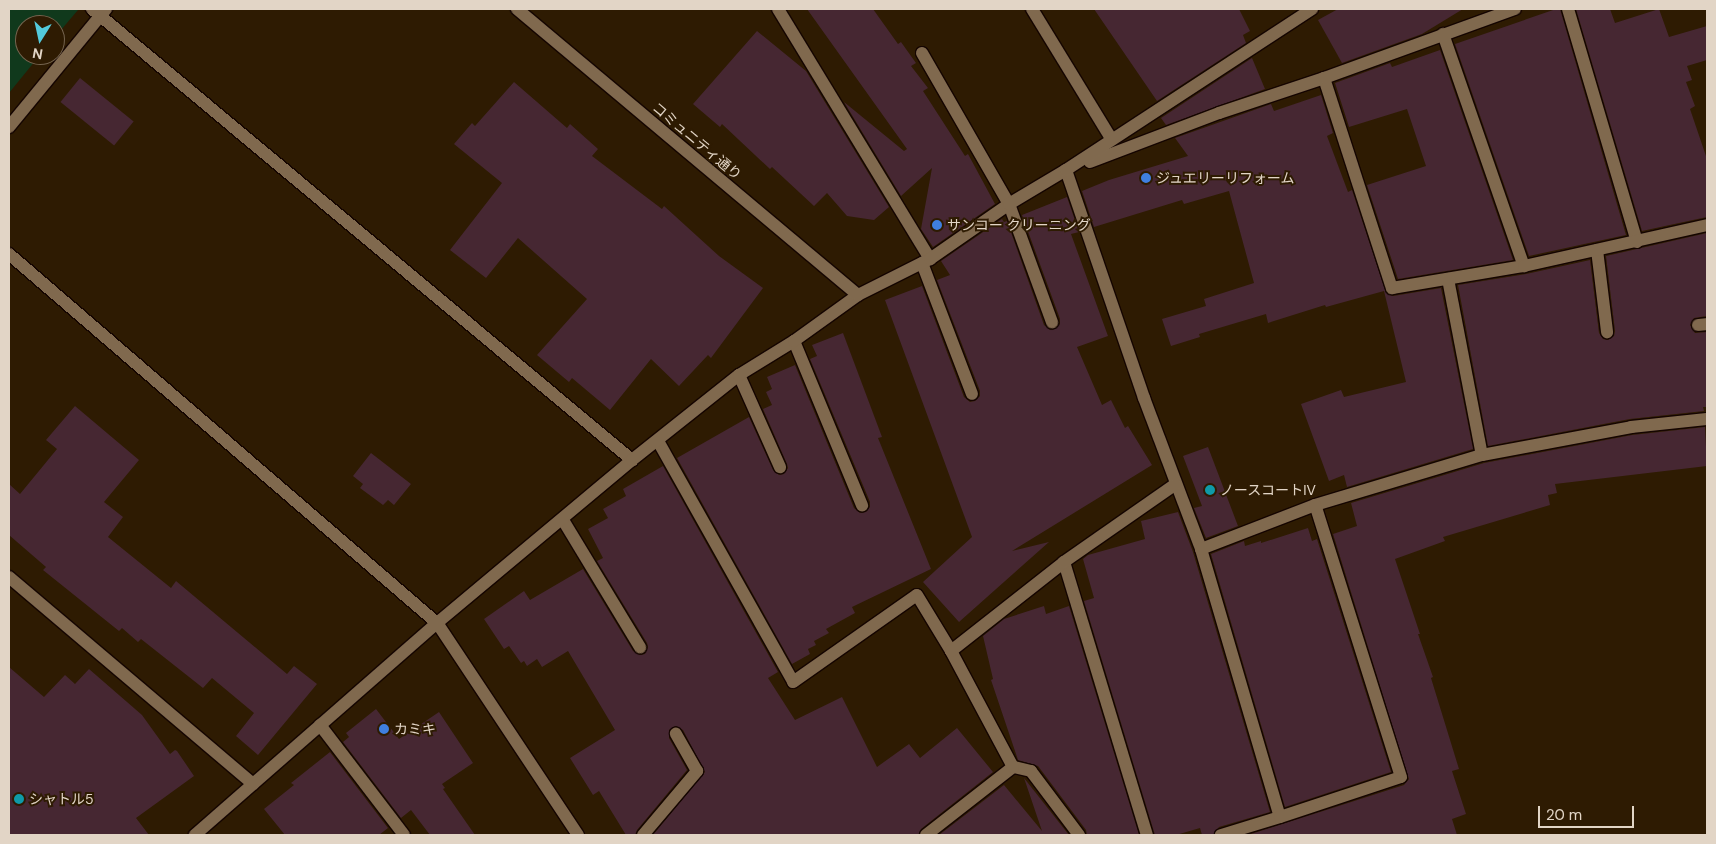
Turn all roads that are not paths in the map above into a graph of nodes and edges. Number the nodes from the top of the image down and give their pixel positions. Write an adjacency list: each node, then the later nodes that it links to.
1 (517, 9): 23 (street, コミュニティ通り)
2 (778, 9): 20 (street)
3 (1032, 9): 13 (street)
4 (1312, 9): 8 (street)
5 (1515, 9): 9 (street)
6 (1568, 9): 17 (street)
7 (99, 11): 12 (street); 32 (street)
8 (1299, 13): 13 (street)
9 (1443, 34): 11 (street); 21 (street)
10 (922, 52): 15 (street)
11 (1324, 78): 14 (street); 22 (street)
12 (9, 127)
13 (1112, 140): 14 (street)
14 (1066, 170): 15 (street); 34 (street)
15 (1009, 204): 20 (street); 24 (street)
16 (1707, 225): 17 (street)
17 (1637, 242): 18 (street)
18 (1597, 250): 21 (street); 25 (street)
19 (9, 254): 41 (street)
20 (926, 261): 23 (street); 28 (street)
21 (1524, 266): 22 (street)
22 (1448, 279): 31 (street)
23 (858, 295): 26 (street)
24 (1052, 322)
25 (1607, 332)
26 (794, 341): 27 (street); 35 (street)
27 (738, 375): 30 (street); 33 (street)
28 (972, 394)
29 (1707, 419): 31 (street)
30 (658, 441): 32 (street); 43 (street)
31 (1482, 455): 36 (street)
32 (632, 460): 37 (street)
33 (780, 466)
34 (1176, 484): 38 (street); 39 (street)
35 (862, 506)
36 (1316, 506): 38 (street); 48 (street)
37 (563, 520): 41 (street); 42 (street)
38 (1201, 549): 48 (street)
39 (1064, 562): 43 (street); 55 (street)
40 (9, 577): 47 (street)
41 (437, 623): 44 (street); 51 (street)
42 (640, 648)
43 (951, 651): 46 (street)
44 (320, 725): 47 (street); 50 (street)
45 (676, 734): 52 (street)
46 (1012, 767): 53 (street); 54 (street)
47 (253, 784): 49 (street)
48 (1280, 817): 56 (street)
49 (195, 835)
50 (404, 835)
51 (578, 835)
52 (643, 835)
53 (926, 835)
54 (1079, 835)
55 (1147, 835)
56 (1221, 835)

